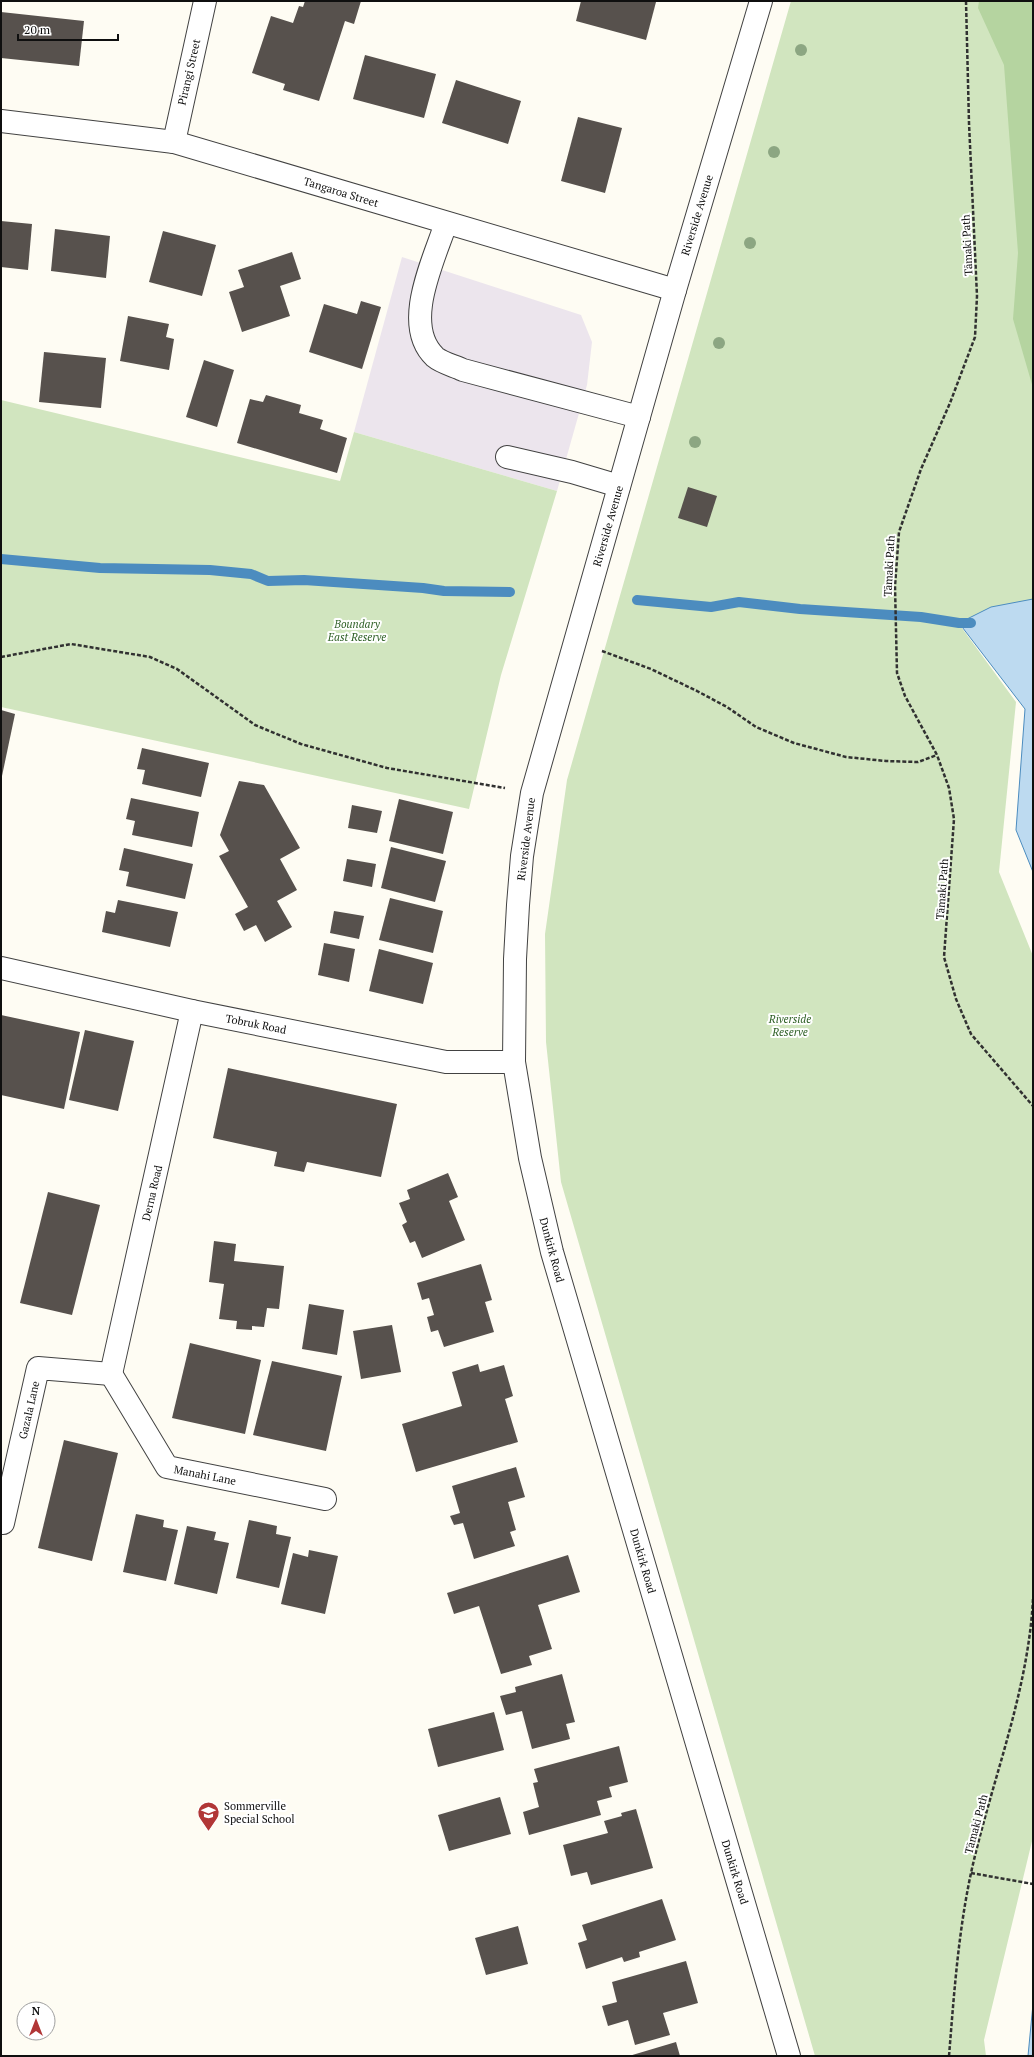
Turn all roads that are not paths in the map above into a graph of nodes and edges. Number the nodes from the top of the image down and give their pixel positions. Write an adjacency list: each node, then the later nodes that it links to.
1 (205, 1): 4 (street, Pirangi Street)
2 (761, 1): 6 (street, Riverside Avenue)
3 (1, 122): 4 (street, Tangaroa Street)
4 (174, 142): 5 (street, Tangaroa Street)
5 (446, 223): 6 (street, Tangaroa Street); 7 (street)
6 (675, 290): 7 (street, Riverside Avenue)
7 (639, 417): 9 (street, Riverside Avenue)
8 (507, 456): 9 (street)
9 (619, 486): 12 (street, Riverside Avenue)
10 (1, 968): 11 (street, Tobruk Road)
11 (192, 1011): 12 (street, Tobruk Road); 13 (street, Derna Road)
12 (514, 1062): 16 (street, Dunkirk Road)
13 (111, 1374): 14 (street, Manahi Lane); 15 (street, Gazala Lane)
14 (325, 1499)
15 (3, 1522)
16 (789, 2056)

